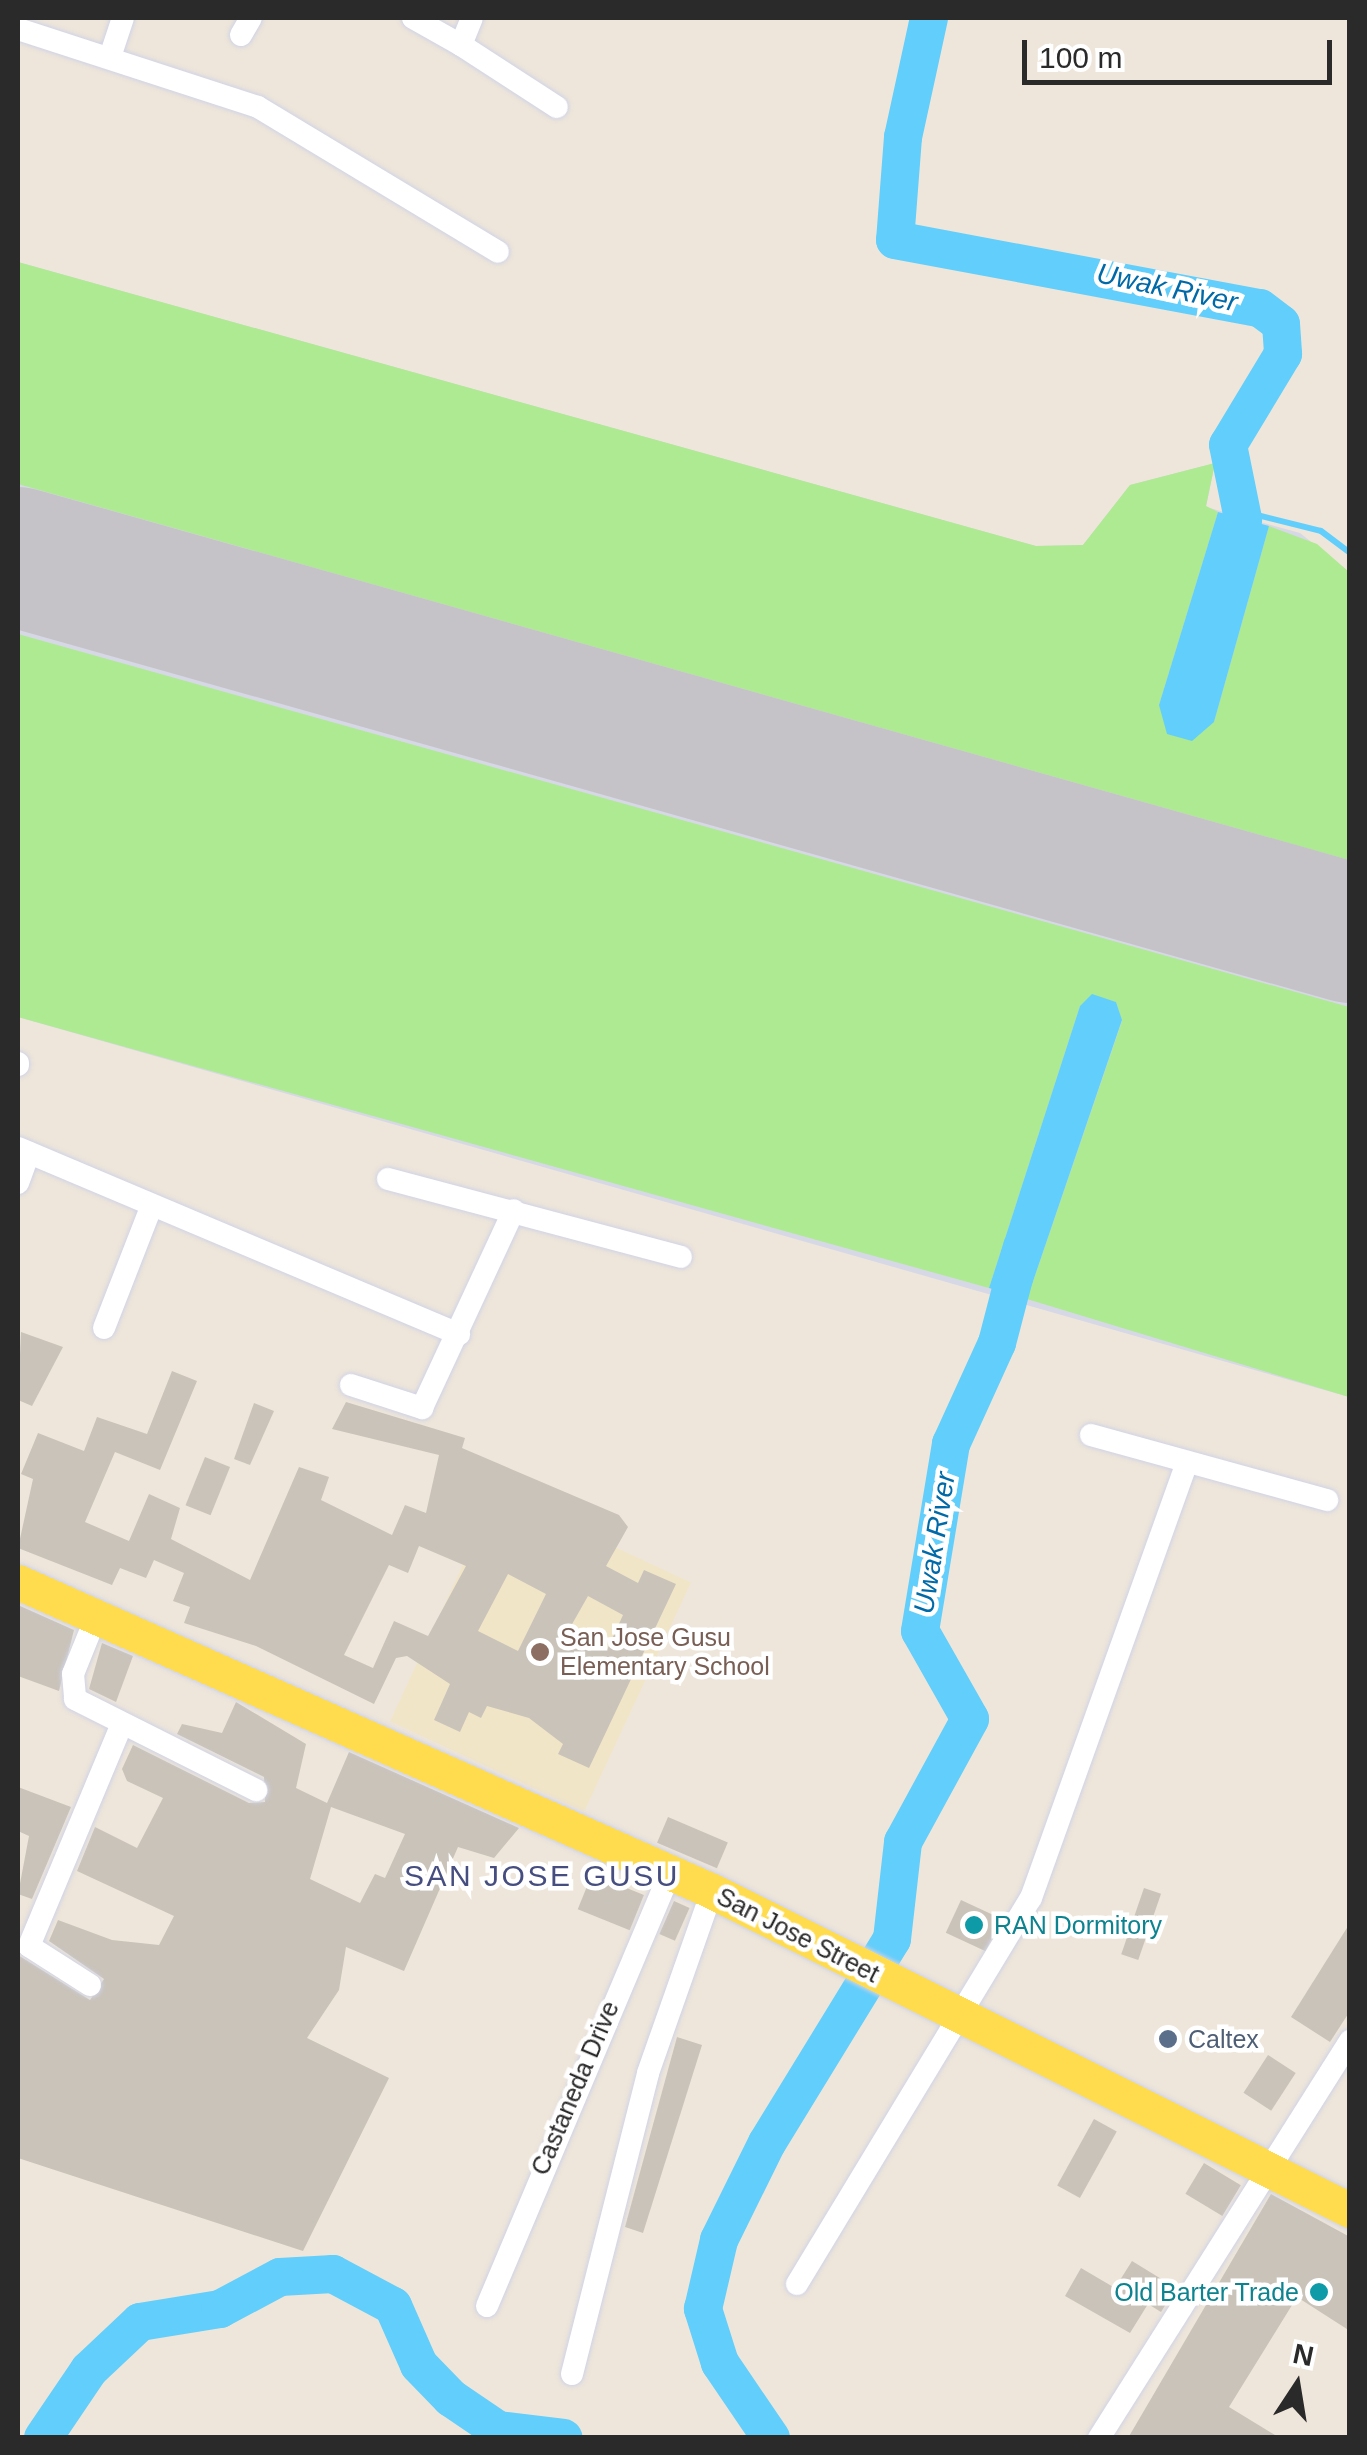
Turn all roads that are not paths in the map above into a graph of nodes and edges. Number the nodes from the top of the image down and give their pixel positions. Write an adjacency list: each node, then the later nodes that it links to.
1 (123, 18): 6 (street)
2 (414, 18): 5 (street)
3 (472, 18): 5 (street)
4 (18, 29): 6 (street)
5 (461, 45): 7 (street)
6 (110, 57): 8 (street)
7 (557, 107)
8 (498, 252)
9 (23, 1151): 11 (street); 12 (street)
10 (388, 1179): 13 (street)
11 (18, 1182)
12 (152, 1205): 15 (street); 16 (street)
13 (514, 1210): 14 (street); 16 (street)
14 (681, 1257)
15 (104, 1328)
16 (459, 1334): 17 (street)
17 (351, 1385)
18 (1092, 1435): 19 (street)
19 (1185, 1468): 20 (street); 29 (street)
20 (1327, 1500)
21 (18, 1582): 22 (main road, San Jose Street)
22 (96, 1617): 23 (street); 25 (main road, San Jose Street)
23 (121, 1726): 24 (street); 27 (street)
24 (256, 1790)
25 (670, 1872): 26 (main road, San Jose Street); 34 (street, Castaneda Drive)
26 (712, 1890): 29 (main road, San Jose Street); 35 (street)
27 (24, 1938): 28 (street)
28 (90, 1985)
29 (966, 2017): 31 (main road, San Jose Street); 33 (street)
30 (1350, 2041): 31 (street)
31 (1270, 2164): 32 (main road, San Jose Street); 36 (street)
32 (1350, 2210)
33 (798, 2284)
34 (487, 2306)
35 (572, 2374)
36 (1099, 2438)

